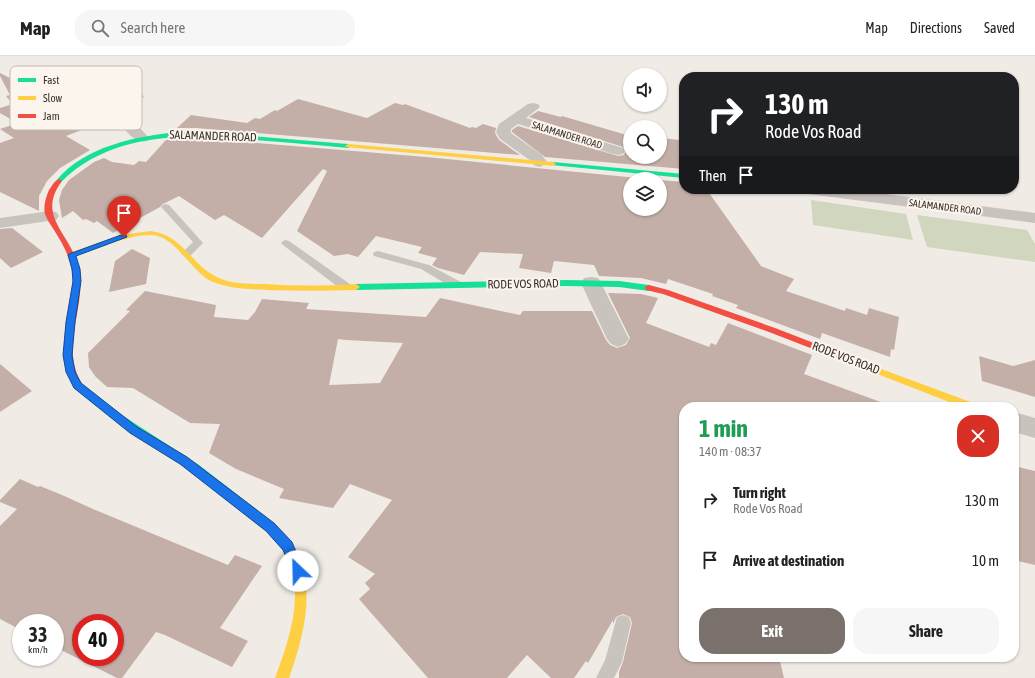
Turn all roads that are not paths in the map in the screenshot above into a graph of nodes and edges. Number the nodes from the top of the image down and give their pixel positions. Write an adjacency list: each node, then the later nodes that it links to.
1 (533, 107): 2 (street, SALAMANDER ROAD)
2 (516, 119): 5 (street, SALAMANDER ROAD); 6 (street, SALAMANDER ROAD)
3 (134, 130): 4 (street)
4 (142, 138): 6 (street, SALAMANDER ROAD); 10 (street, SALAMANDER ROAD)
5 (618, 151)
6 (539, 162): 7 (street, SALAMANDER ROAD)
7 (679, 176)
8 (847, 194): 11 (street, SALAMANDER ROAD)
9 (166, 207): 14 (lane)
10 (50, 216): 12 (street); 16 (street)
11 (1035, 218)
12 (0, 223)
13 (286, 243): 19 (lane)
14 (186, 254): 16 (street, RODE VOS ROAD); 19 (street, RODE VOS ROAD)
15 (378, 254): 18 (lane)
16 (72, 255): 25 (street)
17 (591, 283): 18 (street, RODE VOS ROAD); 20 (street); 21 (street, RODE VOS ROAD)
18 (457, 285): 19 (street, RODE VOS ROAD)
19 (346, 287)
20 (618, 339)
21 (960, 402)
22 (1019, 423): 23 (street)
23 (1035, 428)
24 (623, 622): 26 (lane)
25 (282, 678)
26 (605, 678)

